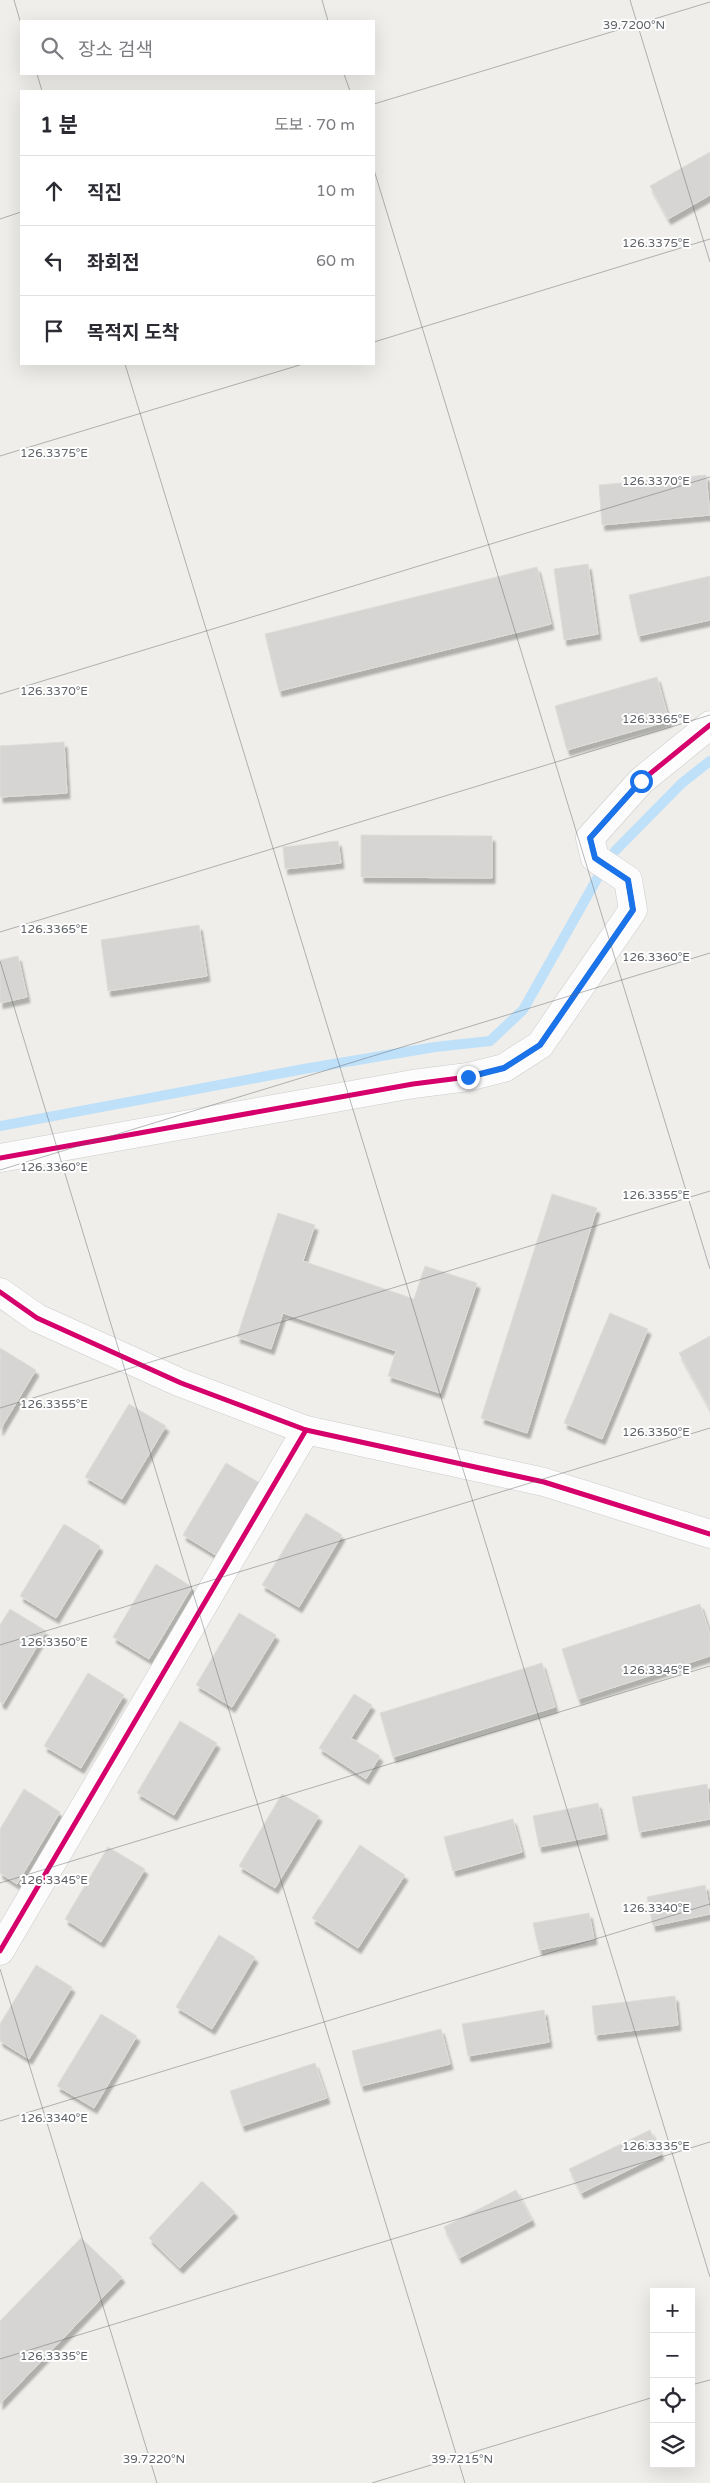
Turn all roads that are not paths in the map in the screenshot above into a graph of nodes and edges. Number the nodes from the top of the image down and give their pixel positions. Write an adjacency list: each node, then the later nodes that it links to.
1 (710, 725): 2 (street)
2 (0, 1158)
3 (0, 1292): 4 (street)
4 (306, 1430): 5 (street); 6 (street)
5 (710, 1534)
6 (0, 1952)

